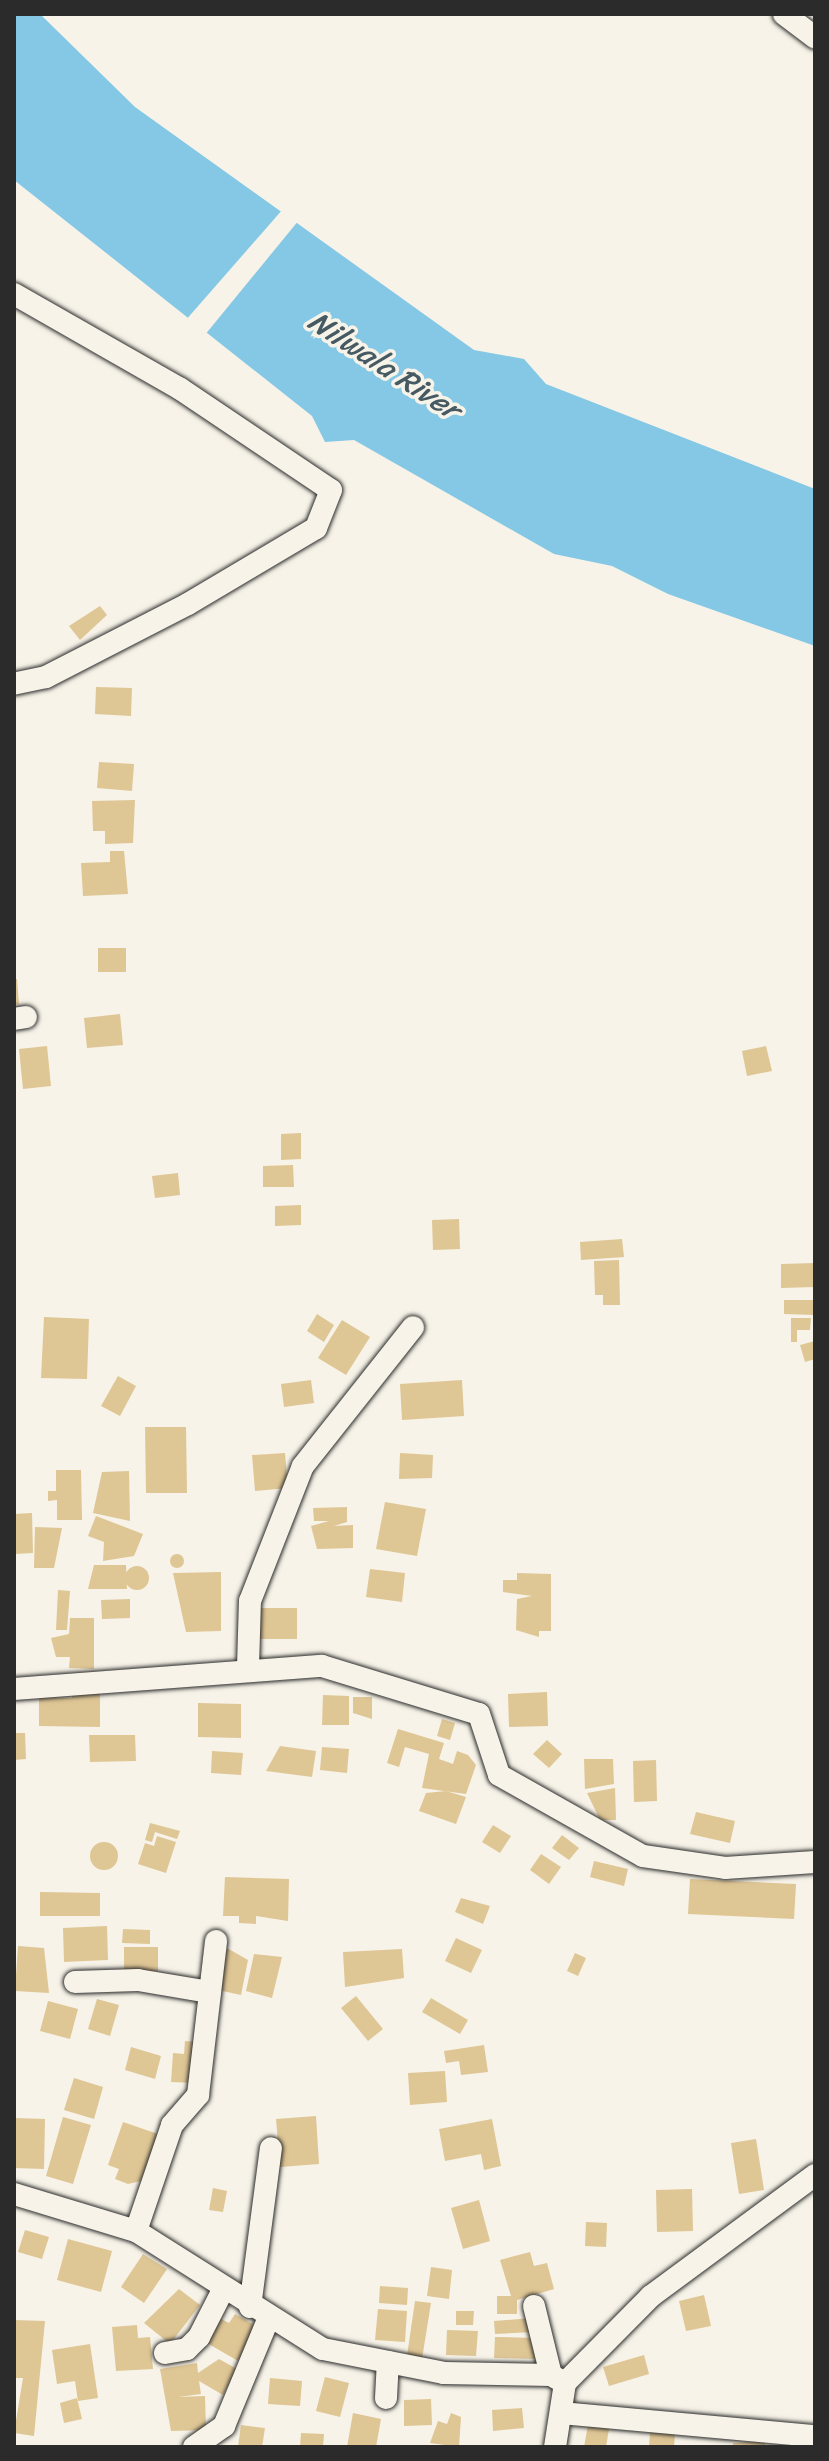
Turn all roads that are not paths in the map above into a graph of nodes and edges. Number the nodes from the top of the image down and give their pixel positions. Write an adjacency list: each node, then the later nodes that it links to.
1 (784, 14): 2 (street)
2 (815, 37)
3 (14, 294): 4 (street)
4 (14, 684)
5 (413, 1327): 6 (street)
6 (248, 1667): 7 (street); 8 (street)
7 (14, 1689)
8 (815, 1862)
9 (216, 1941): 11 (street)
10 (75, 1982): 11 (street)
11 (210, 1992): 15 (street)
12 (271, 2148): 18 (street)
13 (815, 2175): 21 (street)
14 (14, 2194): 15 (street)
15 (136, 2231): 16 (street)
16 (224, 2288): 18 (street); 19 (street)
17 (534, 2306): 21 (street)
18 (259, 2313): 20 (street); 25 (street)
19 (165, 2353)
20 (388, 2362): 21 (street); 22 (street)
21 (558, 2379): 23 (street)
22 (386, 2398)
23 (561, 2413): 24 (street); 26 (street)
24 (815, 2436)
25 (194, 2447)
26 (555, 2447)

